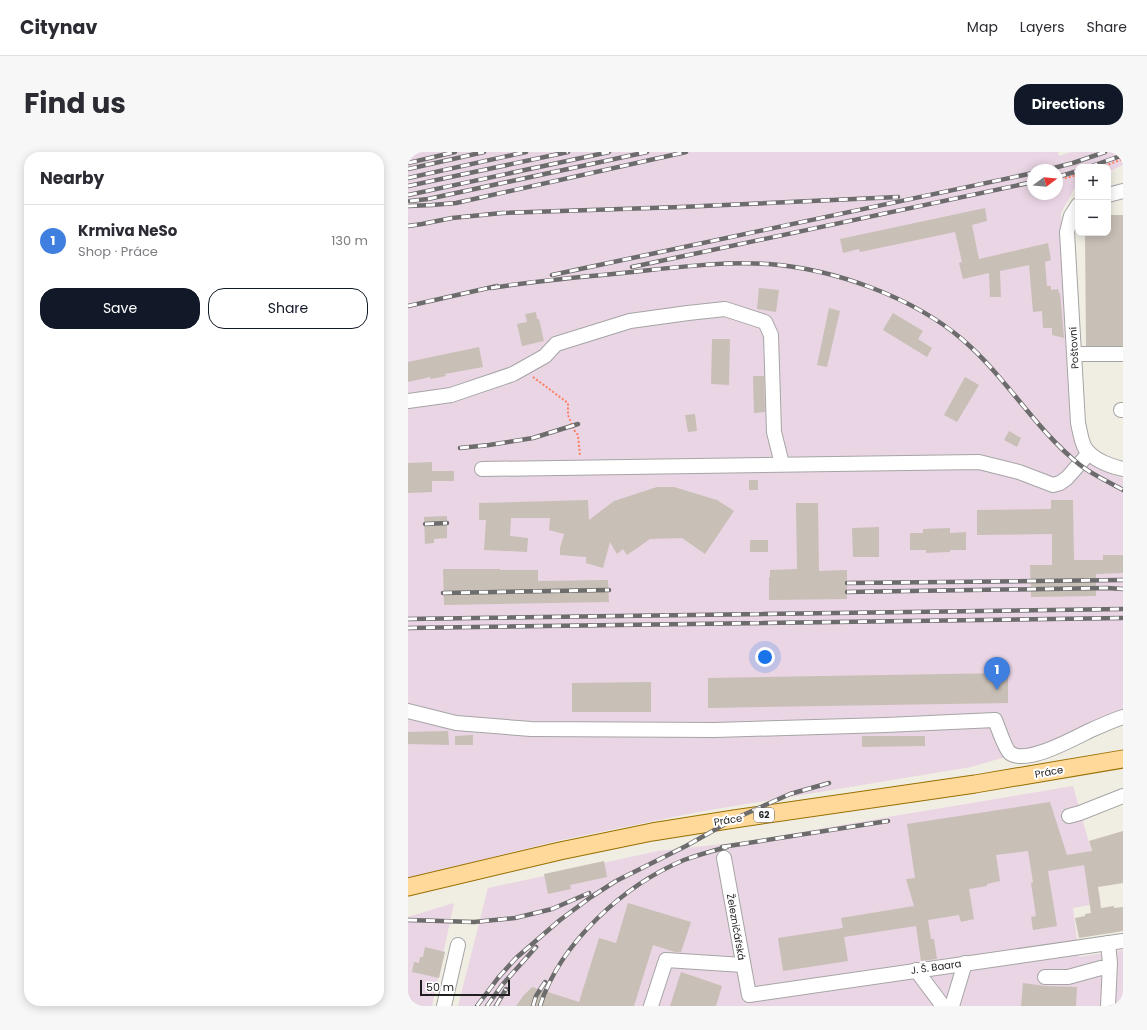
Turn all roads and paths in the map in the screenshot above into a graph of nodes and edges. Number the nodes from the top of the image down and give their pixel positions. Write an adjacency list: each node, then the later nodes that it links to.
1 (1123, 159): 2 (path)
2 (1109, 164)
3 (1075, 176): 4 (path)
4 (1063, 179)
5 (1123, 191): 6 (street)
6 (1111, 194)
7 (1075, 210): 8 (street, Poštovní)
8 (1074, 354): 9 (street); 12 (street, Poštovní)
9 (1123, 354)
10 (522, 369): 11 (street); 13 (street); 14 (path)
11 (408, 401)
12 (1089, 453): 13 (street); 16 (street)
13 (782, 464): 14 (street)
14 (581, 467): 15 (street)
15 (482, 469)
16 (1123, 469)
17 (408, 711): 18 (street, Práce)
18 (1123, 716)
19 (1123, 759): 23 (main road, Práce / 62)
20 (1123, 796): 21 (street)
21 (1069, 816)
22 (724, 858): 28 (street, Železničářská)
23 (408, 887)
24 (1123, 941): 25 (street, J. Š. Baara)
25 (1108, 943): 27 (street, J. Š. Baara); 29 (street)
26 (458, 945): 33 (street)
27 (965, 963): 30 (street, J. Š. Baara); 36 (street)
28 (743, 965): 32 (street, Železničářská); 34 (street)
29 (1109, 969): 31 (street); 37 (street)
30 (916, 970): 32 (street, J. Š. Baara); 35 (street)
31 (1045, 977)
32 (748, 1000)
33 (444, 1006)
34 (651, 1006)
35 (943, 1006)
36 (952, 1006)
37 (1108, 1006)

